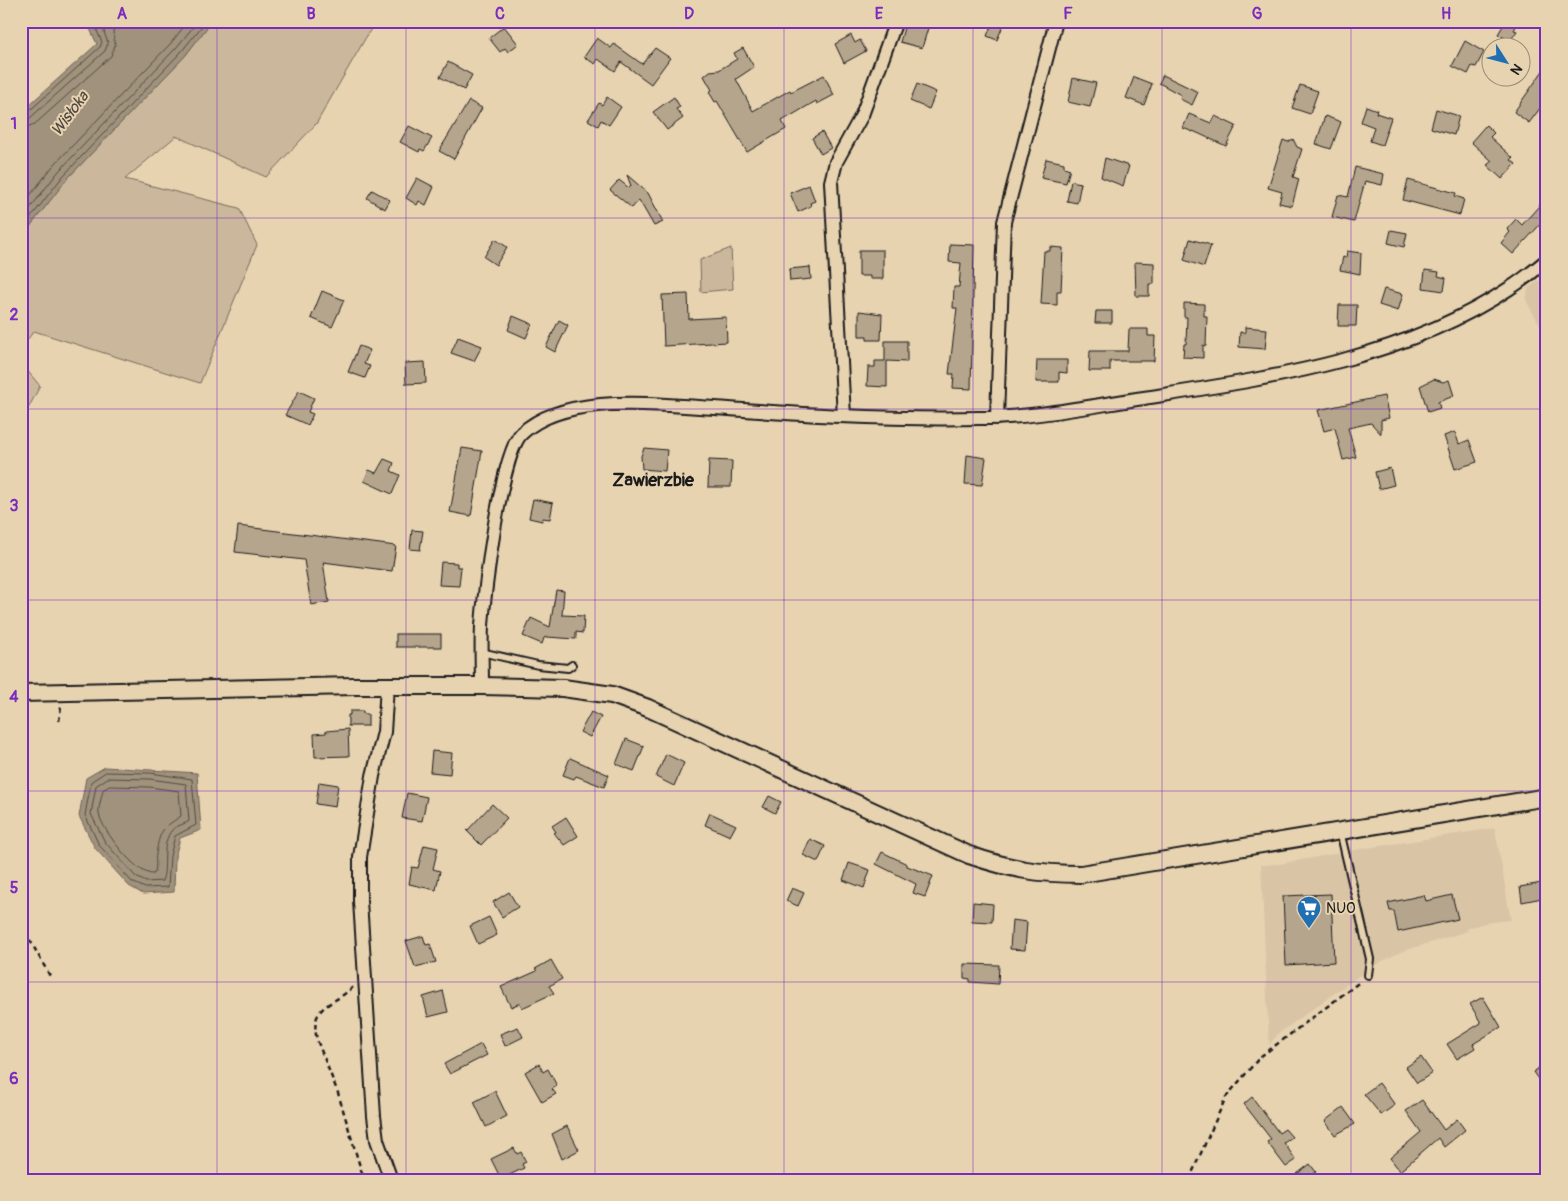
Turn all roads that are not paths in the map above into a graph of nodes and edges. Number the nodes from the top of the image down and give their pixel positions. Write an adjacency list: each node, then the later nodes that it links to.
1 (896, 21): 4 (street)
2 (1056, 21): 5 (street)
3 (1547, 260): 5 (street)
4 (844, 416): 5 (street); 6 (street)
5 (997, 418)
6 (481, 652): 7 (lane); 9 (street)
7 (572, 665)
8 (387, 686): 9 (street); 10 (street); 14 (street)
9 (482, 686): 12 (street)
10 (21, 693)
11 (1547, 797): 12 (street)
12 (1340, 830): 13 (lane)
13 (1368, 975)
14 (391, 1180)

